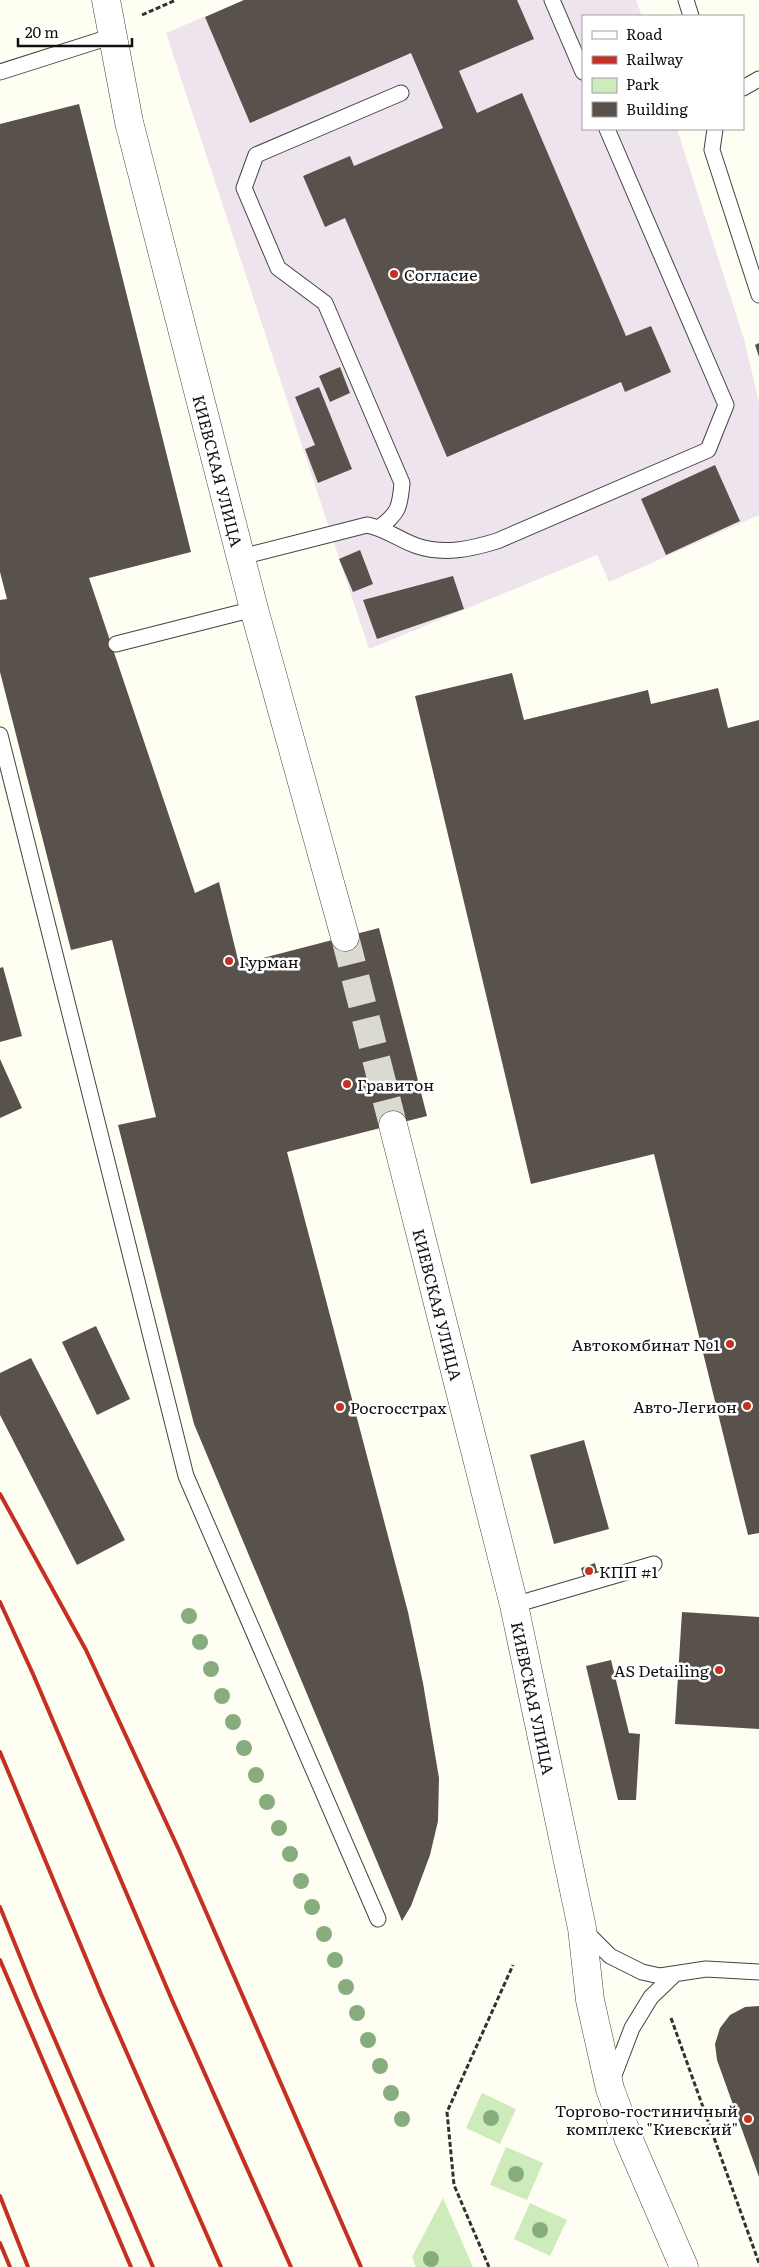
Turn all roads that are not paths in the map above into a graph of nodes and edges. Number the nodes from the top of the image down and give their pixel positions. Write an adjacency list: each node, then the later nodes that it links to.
1 (106, 0): 5 (street, КИЕВСКАЯ УЛИЦА)
2 (552, 0): 6 (lane)
3 (686, 0): 4 (lane)
4 (691, 15)
5 (113, 36): 7 (lane); 15 (street, КИЕВСКАЯ УЛИЦА)
6 (582, 70)
7 (0, 72)
8 (759, 79): 9 (lane)
9 (744, 87)
10 (401, 93): 14 (lane)
11 (607, 130): 14 (lane)
12 (714, 130): 13 (lane)
13 (759, 295)
14 (380, 527): 15 (lane)
15 (242, 557): 16 (street, КИЕВСКАЯ УЛИЦА)
16 (254, 609): 17 (lane); 19 (street, КИЕВСКАЯ УЛИЦА)
17 (116, 644)
18 (0, 735): 23 (lane)
19 (345, 937)
20 (393, 1124): 22 (street, КИЕВСКАЯ УЛИЦА)
21 (654, 1564): 22 (lane)
22 (514, 1605): 24 (street, КИЕВСКАЯ УЛИЦА)
23 (378, 1919)
24 (582, 1928): 26 (lane); 27 (street, КИЕВСКАЯ УЛИЦА)
25 (759, 1972): 26 (lane)
26 (675, 1974): 27 (lane)
27 (610, 2088): 28 (street, КИЕВСКАЯ УЛИЦА)
28 (684, 2267)

